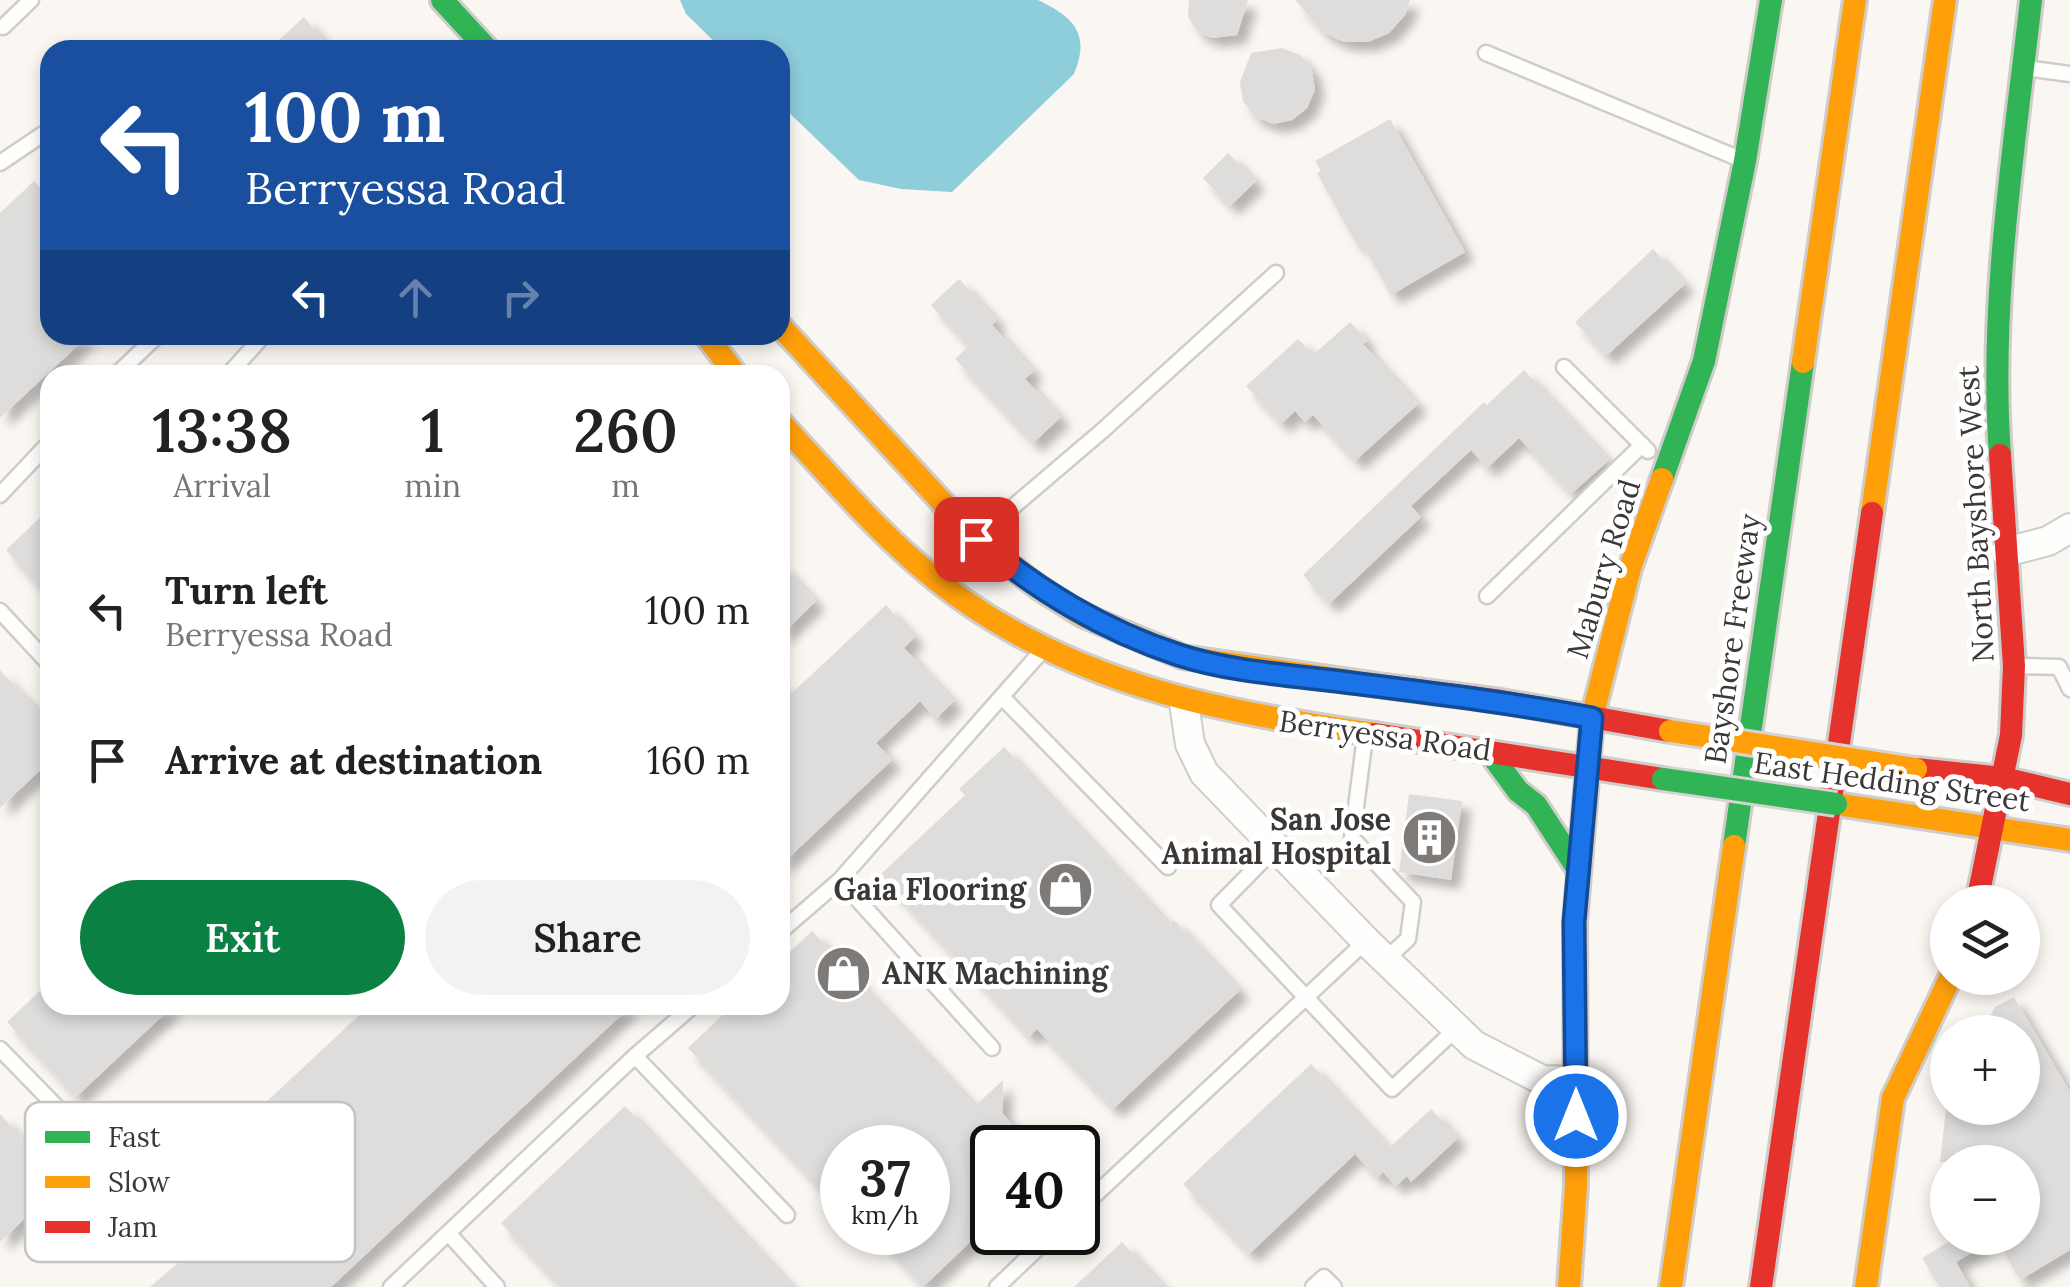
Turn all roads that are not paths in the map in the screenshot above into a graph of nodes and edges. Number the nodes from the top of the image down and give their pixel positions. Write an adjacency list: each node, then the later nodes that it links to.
1 (31, 0): 7 (lane)
2 (442, 0): 8 (main road)
3 (1772, 0): 13 (main road, Mabury Road)
4 (1855, 0): 72 (main road, Bayshore Freeway)
5 (1946, 0): 73 (main road)
6 (2031, 0): 10 (main road, North Bayshore West)
7 (3, 27)
8 (479, 40)
9 (1486, 53): 13 (lane)
10 (2024, 68): 11 (lane); 29 (main road, North Bayshore West)
11 (2070, 74)
12 (40, 136): 14 (lane)
13 (1745, 161): 25 (main road, Mabury Road)
14 (0, 163)
15 (1276, 273): 28 (lane)
16 (790, 337): 28 (main road, Berryessa Road)
17 (148, 345): 19 (lane)
18 (255, 345): 20 (lane)
19 (126, 365)
20 (237, 365)
21 (1564, 367): 23 (lane)
22 (790, 435): 32 (main road, Berryessa Road)
23 (1642, 445): 25 (lane); 30 (lane)
24 (40, 453): 26 (lane)
25 (1666, 470): 38 (main road, Mabury Road)
26 (0, 496)
27 (2070, 528): 29 (street)
28 (976, 539): 38 (main road, Berryessa Road)
29 (2006, 552): 34 (main road, North Bayshore West)
30 (1487, 596)
31 (0, 611): 33 (lane)
32 (1044, 648): 36 (lane); 37 (main road, Berryessa Road)
33 (40, 654)
34 (2014, 666): 35 (lane); 42 (main road, North Bayshore West)
35 (2070, 689)
36 (1003, 698): 47 (lane); 49 (lane)
37 (1184, 703): 39 (main road, Berryessa Road); 46 (street)
38 (1592, 718): 41 (main road, Mabury Road); 42 (main road, East Hedding Street, bridge)
39 (1365, 733): 40 (main road, Berryessa Road); 52 (lane)
40 (1488, 750): 41 (main road, Berryessa Road); 48 (main road)
41 (1586, 766): 44 (main road, East Hedding Street, bridge); 48 (main road, Mabury Road)
42 (2003, 778): 43 (main road, East Hedding Street); 44 (main road, North Bayshore West)
43 (2070, 794)
44 (1993, 826): 45 (main road, East Hedding Street); 50 (main road, North Bayshore West)
45 (2070, 840)
46 (1277, 846): 52 (street); 54 (lane)
47 (1168, 867)
48 (1578, 871): 60 (main road, Mabury Road)
49 (840, 880): 51 (lane); 57 (lane)
50 (1981, 885)
51 (790, 923)
52 (1376, 950): 54 (lane); 56 (street)
53 (1942, 995): 74 (main road)
54 (1305, 997): 56 (lane); 62 (lane)
55 (682, 1015): 59 (lane)
56 (1457, 1028): 60 (street)
57 (992, 1048)
58 (0, 1049): 61 (lane)
59 (635, 1056): 63 (lane); 64 (lane)
60 (1576, 1081): 71 (main road, Mabury Road)
61 (52, 1102)
62 (1100, 1190)
63 (787, 1215)
64 (448, 1234): 66 (lane); 67 (lane)
65 (1031, 1255): 68 (lane)
66 (391, 1287)
67 (498, 1287)
68 (997, 1287)
69 (1313, 1287): 70 (lane)
70 (1334, 1287)
71 (1569, 1287)
72 (1670, 1287)
73 (1761, 1287)
74 (1866, 1287)

